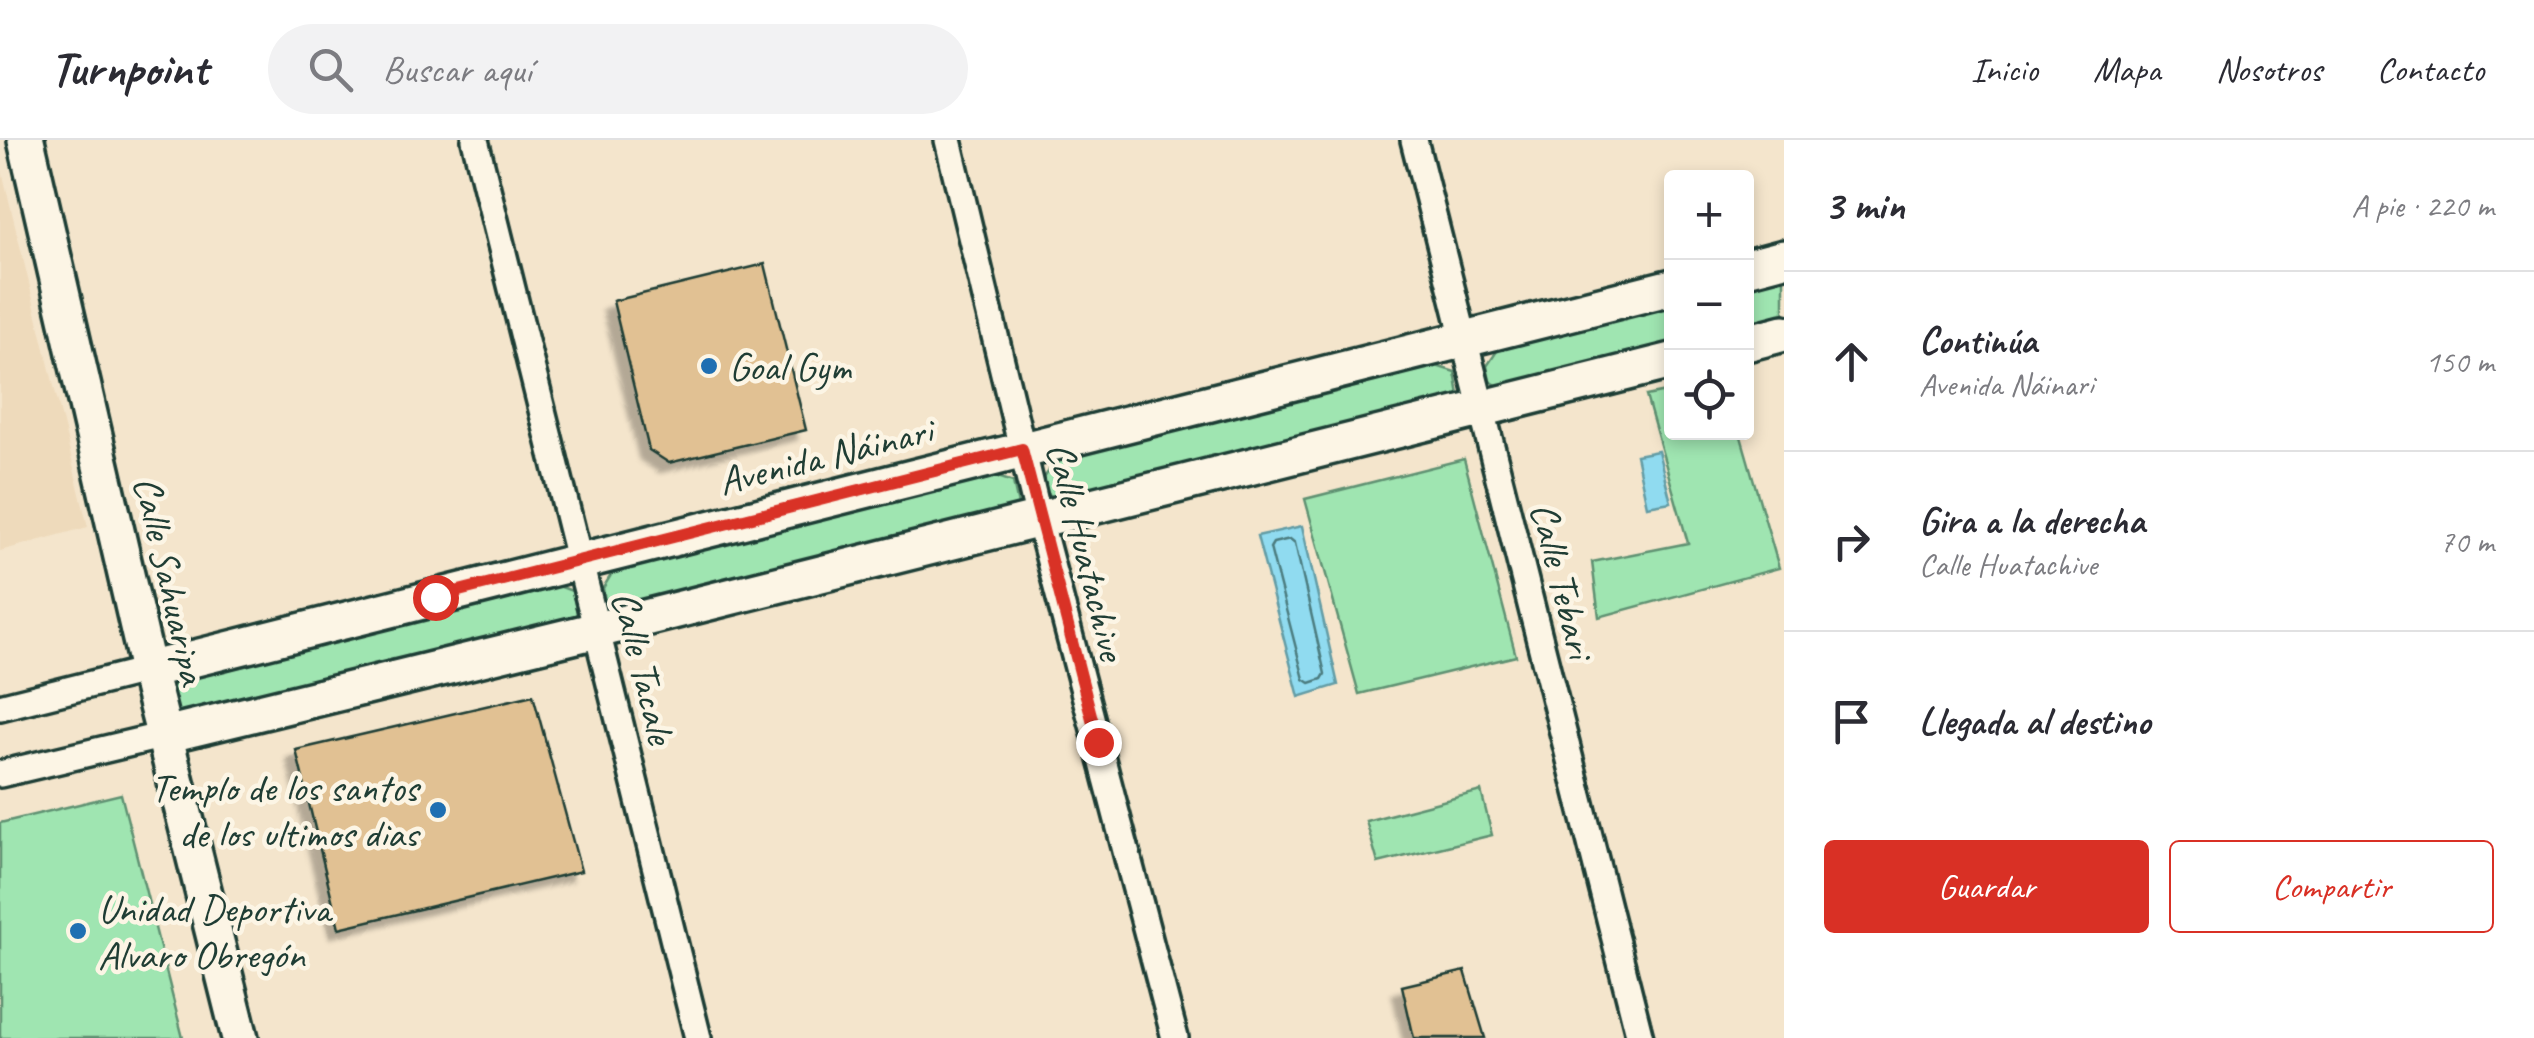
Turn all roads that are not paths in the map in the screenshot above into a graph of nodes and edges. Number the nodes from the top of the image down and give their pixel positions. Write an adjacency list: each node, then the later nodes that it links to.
1 (26, 140): 17 (main road, Calle Sahuaripa)
2 (475, 140): 15 (street, Calle Tacale)
3 (948, 140): 13 (street, Calle Huatachive)
4 (1414, 140): 9 (street, Calle Tebari)
5 (1784, 258): 6 (main road)
6 (1754, 266)
7 (1664, 289): 9 (main road, Avenida Náinari)
8 (1784, 333): 10 (main road)
9 (1463, 340): 12 (street, Calle Tebari); 13 (main road, Avenida Náinari)
10 (1754, 340)
11 (1664, 363): 12 (main road)
12 (1481, 409): 14 (main road); 24 (street, Calle Tebari)
13 (1022, 449): 14 (street, Calle Huatachive); 15 (main road, Avenida Náinari)
14 (1039, 519): 16 (main road); 23 (street, Calle Huatachive)
15 (579, 560): 16 (street, Calle Tacale); 17 (main road, Avenida Náinari)
16 (596, 630): 19 (main road); 22 (street, Calle Tacale)
17 (148, 670): 18 (street, Avenida Náinari); 19 (main road, Calle Sahuaripa)
18 (0, 707)
19 (164, 734): 20 (street); 21 (main road, Calle Sahuaripa)
20 (0, 774)
21 (240, 1038)
22 (698, 1038)
23 (1175, 1038)
24 (1640, 1038)

